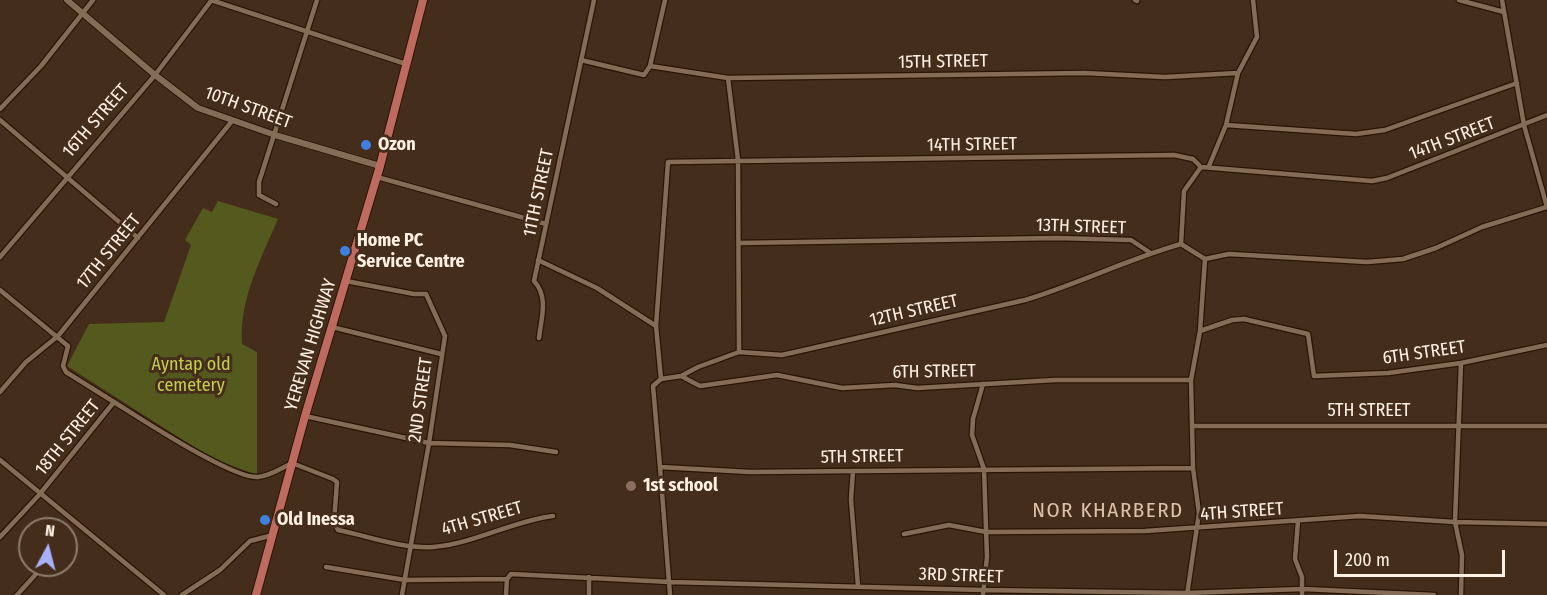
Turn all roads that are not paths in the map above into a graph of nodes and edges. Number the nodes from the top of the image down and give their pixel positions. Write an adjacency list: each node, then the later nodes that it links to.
1 (67, 0): 11 (street, 10TH STREET)
2 (93, 0): 11 (street)
3 (317, 0): 13 (street)
4 (423, 0): 15 (main road, YEREVAN HIGHWAY)
5 (594, 0): 14 (street, 11TH STREET)
6 (665, 0): 16 (street)
7 (1253, 0): 17 (street)
8 (1460, 0): 12 (street)
9 (1502, 0): 12 (street)
10 (211, 1): 13 (street); 18 (street, 16TH STREET)
11 (82, 12): 18 (street, 10TH STREET); 21 (street)
12 (1504, 12): 20 (street)
13 (306, 31): 15 (street); 27 (street)
14 (581, 60): 16 (street, 15TH STREET); 36 (street, 11TH STREET)
15 (409, 64): 29 (main road, YEREVAN HIGHWAY)
16 (650, 66): 19 (street, 15TH STREET)
17 (1238, 73): 19 (street, 15TH STREET); 25 (street)
18 (155, 75): 24 (street, 10TH STREET); 33 (street, 16TH STREET)
19 (728, 78): 28 (street)
20 (1517, 83): 25 (street); 26 (street)
21 (0, 109)
22 (1547, 115): 26 (street, 14TH STREET)
23 (0, 120): 33 (street)
24 (232, 121): 27 (street, 10TH STREET); 37 (street, 17TH STREET)
25 (1226, 125): 30 (street)
26 (1524, 125): 30 (street, 14TH STREET); 35 (street)
27 (274, 135): 29 (street, 10TH STREET); 34 (street)
28 (738, 160): 31 (street, 14TH STREET); 38 (street); 46 (street, 14TH STREET)
29 (380, 166): 32 (main road, YEREVAN HIGHWAY)
30 (1209, 166): 31 (street, 14TH STREET)
31 (1201, 167): 39 (street)
32 (377, 177): 36 (street); 44 (main road, YEREVAN HIGHWAY)
33 (65, 178): 37 (street); 41 (street, 16TH STREET)
34 (276, 204)
35 (1547, 207): 42 (street)
36 (546, 224): 43 (street, 11TH STREET)
37 (138, 238): 49 (street, 17TH STREET)
38 (739, 243): 40 (street, 13TH STREET); 52 (street)
39 (1181, 244): 40 (street, 13TH STREET); 42 (street)
40 (1149, 252): 52 (street, 12TH STREET)
41 (0, 257)
42 (1205, 259): 48 (street)
43 (538, 260): 46 (street, 11TH STREET); 50 (street)
44 (346, 281): 47 (main road, YEREVAN HIGHWAY); 53 (street, 2ND STREET)
45 (0, 290): 49 (street)
46 (656, 326): 56 (street)
47 (332, 327): 53 (street); 61 (main road, YEREVAN HIGHWAY)
48 (1200, 331): 54 (street, 6TH STREET); 57 (street)
49 (58, 336): 59 (street, 17TH STREET); 60 (street, 18TH STREET)
50 (539, 338)
51 (1547, 345): 54 (street, 6TH STREET)
52 (739, 352): 55 (street, 12TH STREET)
53 (441, 354): 65 (street, 2ND STREET)
54 (1461, 363): 62 (street)
55 (681, 376): 56 (street); 58 (street, 6TH STREET)
56 (661, 379): 69 (street)
57 (1191, 380): 58 (street, 6TH STREET); 63 (street)
58 (983, 384): 71 (street)
59 (0, 392)
60 (114, 402): 68 (street); 73 (street, 18TH STREET)
61 (305, 416): 65 (street); 68 (main road, YEREVAN HIGHWAY)
62 (1460, 424): 63 (street, 5TH STREET); 64 (street, 5TH STREET); 76 (street)
63 (1192, 426): 70 (street)
64 (1547, 426)
65 (429, 442): 66 (street); 83 (street, 2ND STREET)
66 (556, 452)
67 (0, 460): 73 (street)
68 (292, 463): 81 (main road, YEREVAN HIGHWAY); 83 (street, 4TH STREET)
69 (660, 467): 72 (street, 5TH STREET); 89 (street)
70 (1193, 468): 71 (street, 5TH STREET); 78 (street)
71 (984, 469): 72 (street, 5TH STREET); 79 (street)
72 (852, 471): 90 (street)
73 (39, 495): 82 (street, 18TH STREET); 95 (street)
74 (553, 516): 83 (street, 4TH STREET)
75 (1298, 521): 76 (street, 4TH STREET); 78 (street, 4TH STREET); 91 (street)
76 (1455, 522): 77 (street, 4TH STREET); 104 (street)
77 (1547, 524)
78 (1196, 528): 79 (street, 4TH STREET); 93 (street)
79 (986, 532): 80 (street, 4TH STREET); 92 (street)
80 (904, 534)
81 (273, 535): 96 (street); 97 (main road, YEREVAN HIGHWAY)
82 (0, 537)
83 (411, 545): 88 (street, 2ND STREET)
84 (326, 567): 88 (street)
85 (33, 577): 94 (street)
86 (589, 577): 87 (street, 3RD STREET); 89 (street, 3RD STREET); 100 (street)
87 (507, 579): 88 (street); 99 (street)
88 (405, 580): 98 (street, 2ND STREET)
89 (670, 582): 90 (street, 3RD STREET); 101 (street)
90 (858, 586): 92 (street, 3RD STREET)
91 (1303, 589): 93 (street, 3RD STREET); 102 (street); 103 (street, 3RD STREET)
92 (983, 593): 93 (street, 3RD STREET)
93 (1187, 594)
94 (17, 595)
95 (164, 595)
96 (182, 595)
97 (256, 595)
98 (402, 595)
99 (506, 595)
100 (589, 595)
101 (670, 595)
102 (1302, 595)
103 (1434, 595)
104 (1461, 595)

